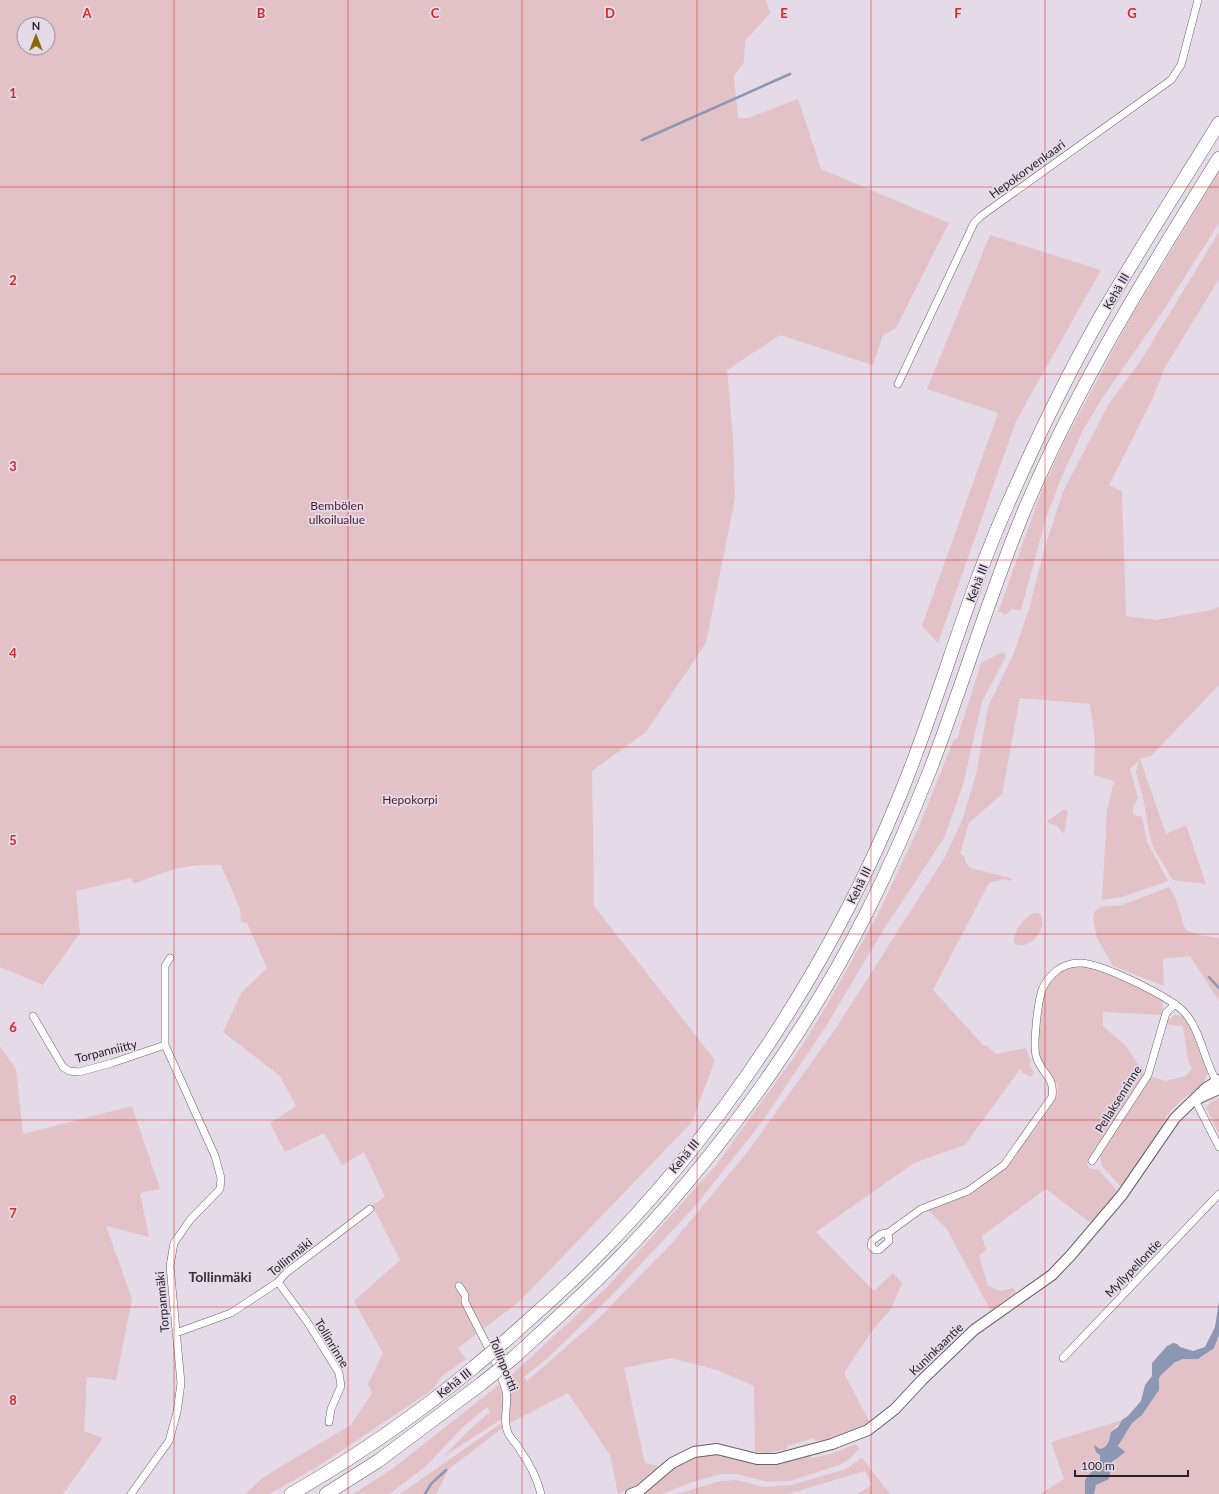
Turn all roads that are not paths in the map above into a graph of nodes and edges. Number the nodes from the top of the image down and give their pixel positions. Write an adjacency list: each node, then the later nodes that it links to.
1 (1198, 0): 4 (street, Hepokorvenkaari)
2 (1219, 123): 22 (highway, Kehä III, bridge)
3 (1219, 158): 23 (highway, Kehä III, bridge)
4 (898, 384)
5 (170, 958): 8 (street, Torpanmäki)
6 (1174, 1004): 9 (street); 12 (street, Pellaksenrinne); 15 (street)
7 (33, 1016): 8 (street, Torpanniitty)
8 (165, 1045): 18 (street, Torpanmäki)
9 (1218, 1084): 10 (main road, Kuninkaantie)
10 (1195, 1100): 11 (street); 25 (main road, Kuninkaantie)
11 (1219, 1147)
12 (1092, 1161)
13 (1219, 1194): 19 (street, Myllypellontie)
14 (370, 1209): 16 (street, Tollinmäki)
15 (888, 1234)
16 (278, 1282): 18 (street, Tollinmäki); 20 (street, Tollinrinne)
17 (459, 1286): 24 (street, Tollinportti)
18 (176, 1334): 21 (street, Torpanmäki)
19 (1063, 1358)
20 (329, 1422)
21 (131, 1494)
22 (291, 1494)
23 (326, 1494)
24 (540, 1494)
25 (631, 1494)

